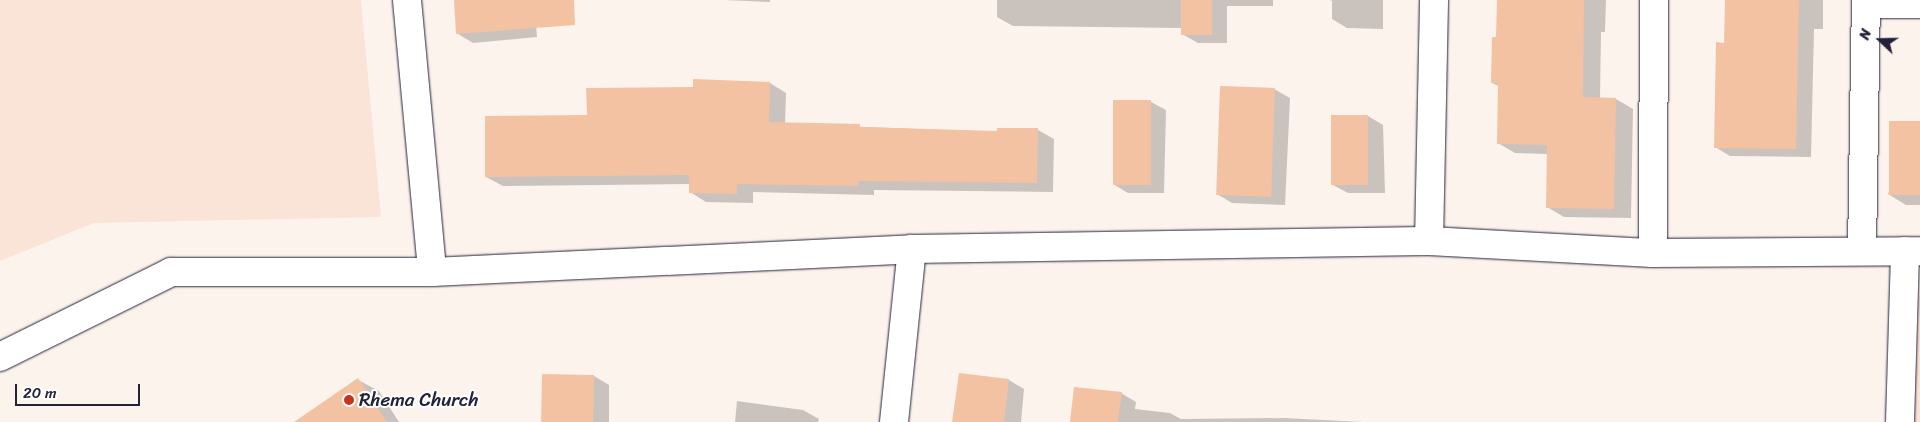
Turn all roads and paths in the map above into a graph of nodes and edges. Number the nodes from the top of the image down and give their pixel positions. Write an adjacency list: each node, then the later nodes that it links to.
1 (408, 0): 11 (street)
2 (1434, 0): 6 (street)
3 (1654, 0): 10 (street)
4 (1866, 2): 5 (street); 8 (street)
5 (1920, 4)
6 (1429, 241): 7 (street); 10 (street)
7 (912, 249): 11 (street); 13 (street)
8 (1862, 251): 9 (street); 10 (street)
9 (1913, 251): 14 (street)
10 (1653, 253)
11 (432, 272): 12 (street)
12 (0, 356)
13 (894, 422)
14 (1900, 422)

